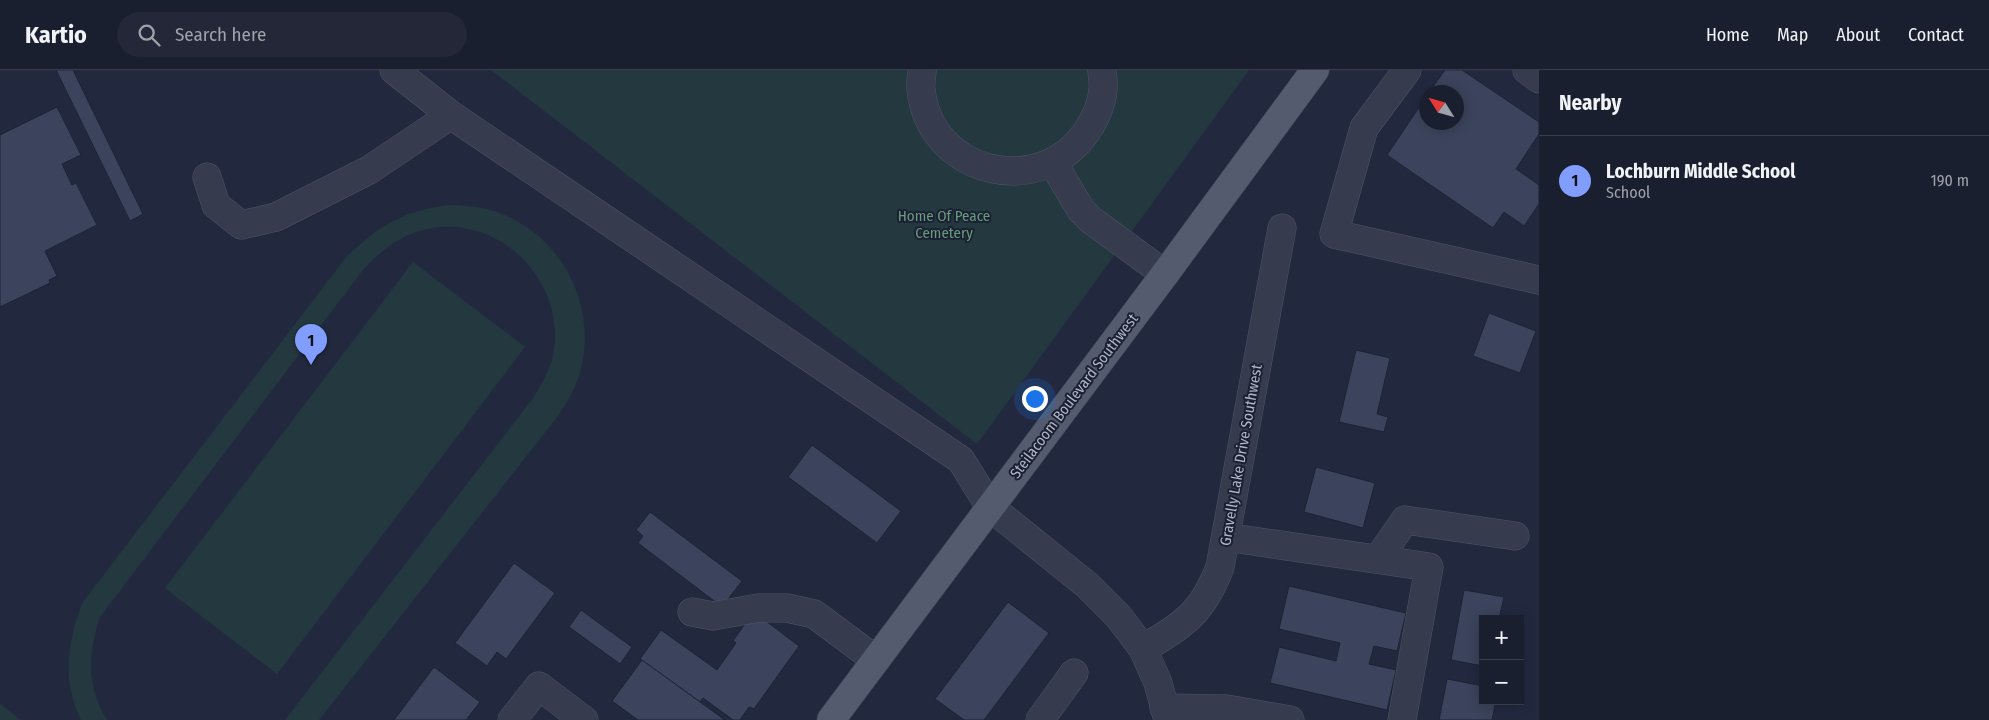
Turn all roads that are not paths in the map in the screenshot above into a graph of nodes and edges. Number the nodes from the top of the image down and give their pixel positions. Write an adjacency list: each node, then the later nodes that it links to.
1 (394, 70): 8 (street)
2 (922, 70): 9 (street)
3 (1102, 70): 9 (street)
4 (1315, 70): 12 (main road, Steilacoom Boulevard Southwest)
5 (1407, 70): 13 (street)
6 (1527, 70): 7 (street)
7 (1539, 79)
8 (451, 115): 10 (street); 14 (street)
9 (1054, 163): 12 (street)
10 (207, 177)
11 (1282, 228): 16 (street, Gravelly Lake Drive Southwest)
12 (1165, 274): 14 (main road, Steilacoom Boulevard Southwest)
13 (1539, 280)
14 (990, 507): 19 (street); 20 (main road, Steilacoom Boulevard Southwest)
15 (1515, 536): 17 (street)
16 (1226, 537): 17 (street); 19 (street, Gravelly Lake Drive Southwest)
17 (1378, 560): 28 (street)
18 (692, 612): 20 (street)
19 (1143, 649): 22 (street)
20 (876, 660): 25 (main road, Steilacoom Boulevard Southwest)
21 (1074, 673): 26 (street)
22 (1166, 714): 27 (street)
23 (512, 720): 24 (street)
24 (584, 720)
25 (831, 720)
26 (1040, 720)
27 (1290, 720)
28 (1402, 720)

